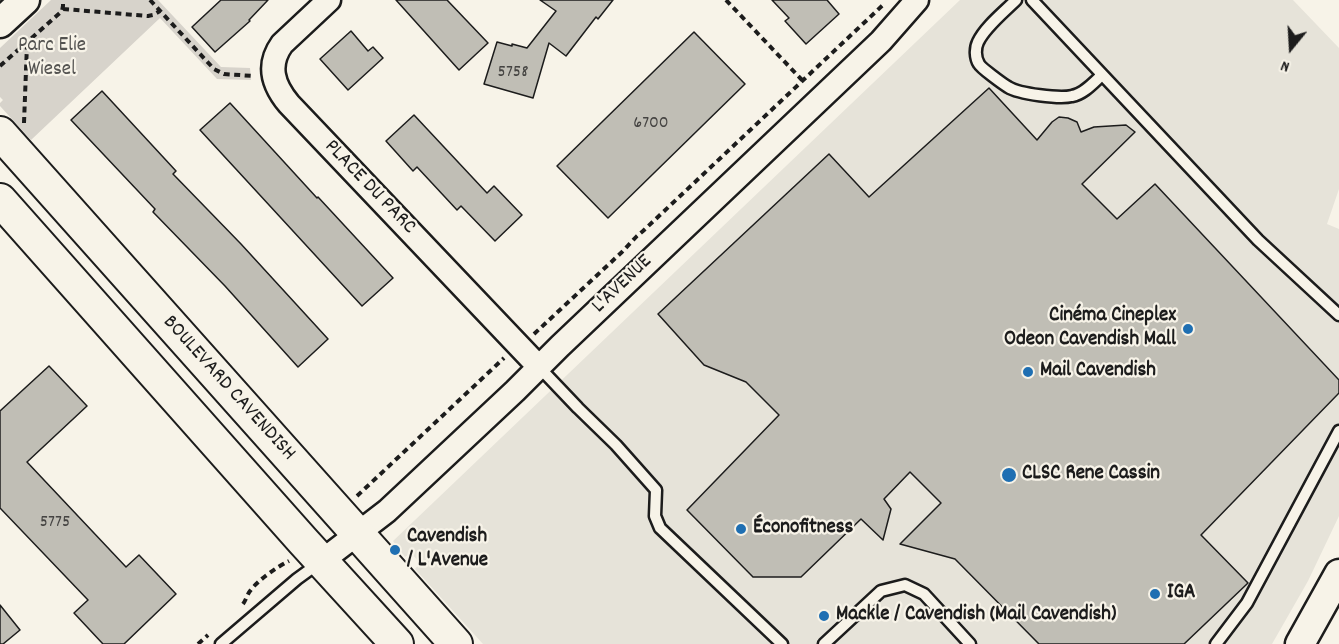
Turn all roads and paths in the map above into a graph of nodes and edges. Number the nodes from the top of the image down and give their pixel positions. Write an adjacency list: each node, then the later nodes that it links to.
1 (25, 0): 11 (street)
2 (63, 0): 9 (path)
3 (150, 0): 10 (path)
4 (329, 0): 23 (street, PLACE DU PARC)
5 (726, 0): 17 (path)
6 (1016, 0): 15 (lane)
7 (1032, 0): 15 (lane)
8 (897, 6): 17 (path, L'AVENUE); 23 (street, L'AVENUE)
9 (63, 9): 10 (path); 12 (path)
10 (160, 10): 16 (path)
11 (4, 36): 13 (path)
12 (27, 42): 13 (path); 18 (path)
13 (12, 54): 14 (path)
14 (0, 66)
15 (1102, 75): 20 (lane)
16 (258, 76)
17 (802, 80): 21 (path, L'AVENUE)
18 (12, 133): 26 (main road, BOULEVARD CAVENDISH)
19 (0, 200): 28 (main road, BOULEVARD CAVENDISH)
20 (1339, 315)
21 (539, 330)
22 (503, 358): 25 (path)
23 (539, 367): 26 (street, L'AVENUE); 36 (lane)
24 (1339, 431): 39 (lane)
25 (354, 500)
26 (357, 534): 28 (street, L'AVENUE); 35 (main road, BOULEVARD CAVENDISH)
27 (290, 561): 30 (path)
28 (322, 561): 33 (lane); 34 (main road, BOULEVARD CAVENDISH)
29 (1339, 574): 40 (street)
30 (239, 609)
31 (213, 631): 32 (path)
32 (198, 644)
33 (221, 644)
34 (397, 644)
35 (456, 644)
36 (782, 644)
37 (824, 644): 38 (lane)
38 (970, 644)
39 (1216, 644)
40 (1300, 644)

